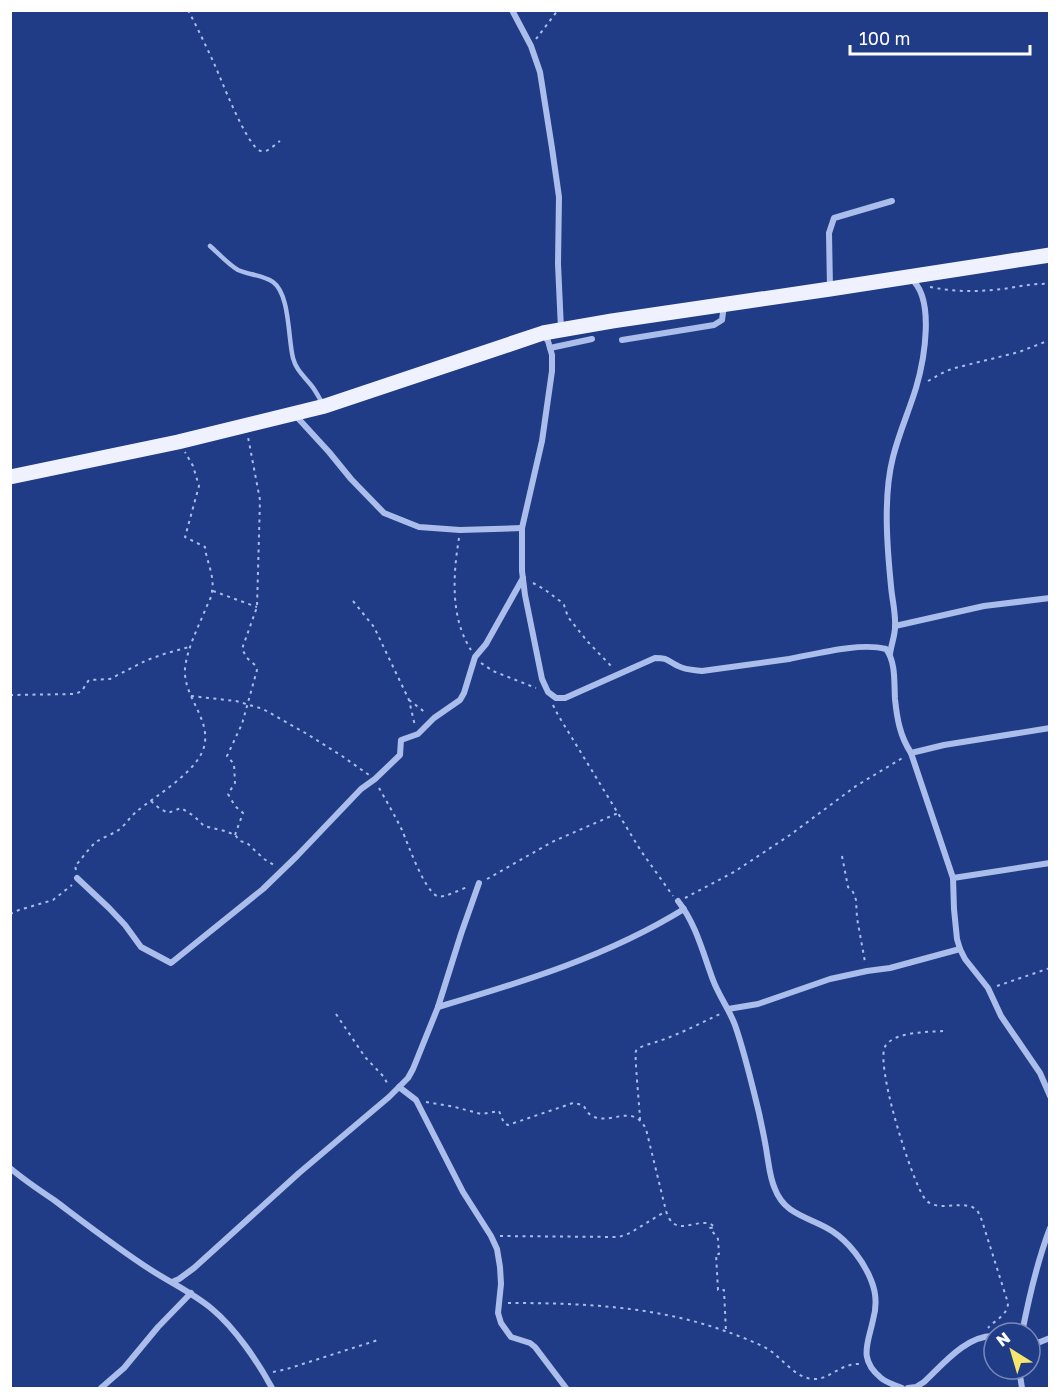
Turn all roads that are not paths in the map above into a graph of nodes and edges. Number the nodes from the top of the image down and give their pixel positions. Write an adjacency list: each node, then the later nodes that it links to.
1 (512, 10): 8 (street)
2 (892, 201): 6 (street)
3 (210, 246): 13 (lane)
4 (1050, 255): 5 (main road)
5 (898, 278): 6 (main road); 19 (street)
6 (831, 289): 7 (main road)
7 (724, 304): 8 (main road); 11 (street)
8 (561, 330): 9 (main road)
9 (543, 333): 12 (street); 13 (main road)
10 (592, 339): 12 (street)
11 (622, 340)
12 (550, 348): 16 (street)
13 (325, 406): 14 (main road)
14 (294, 413): 15 (main road); 16 (street)
15 (10, 477)
16 (522, 528): 17 (street)
17 (523, 578): 20 (street); 24 (street)
18 (1050, 598): 19 (street)
19 (895, 626): 20 (street)
20 (890, 654): 22 (street)
21 (1050, 728): 22 (street)
22 (911, 753): 25 (street)
23 (1050, 863): 25 (street)
24 (77, 878)
25 (953, 878): 29 (street)
26 (479, 884): 30 (street)
27 (678, 901): 28 (street)
28 (684, 909): 30 (street); 31 (street)
29 (960, 949): 31 (street); 33 (street)
30 (438, 1007): 32 (street)
31 (728, 1009): 43 (street)
32 (399, 1087): 36 (street); 42 (street)
33 (1050, 1096)
34 (10, 1168): 36 (street)
35 (1050, 1228): 38 (street)
36 (172, 1282): 37 (street)
37 (191, 1293): 40 (street); 41 (street)
38 (1024, 1321)
39 (982, 1337): 44 (street)
40 (101, 1389)
41 (272, 1389)
42 (566, 1389)
43 (902, 1389)
44 (909, 1389)

